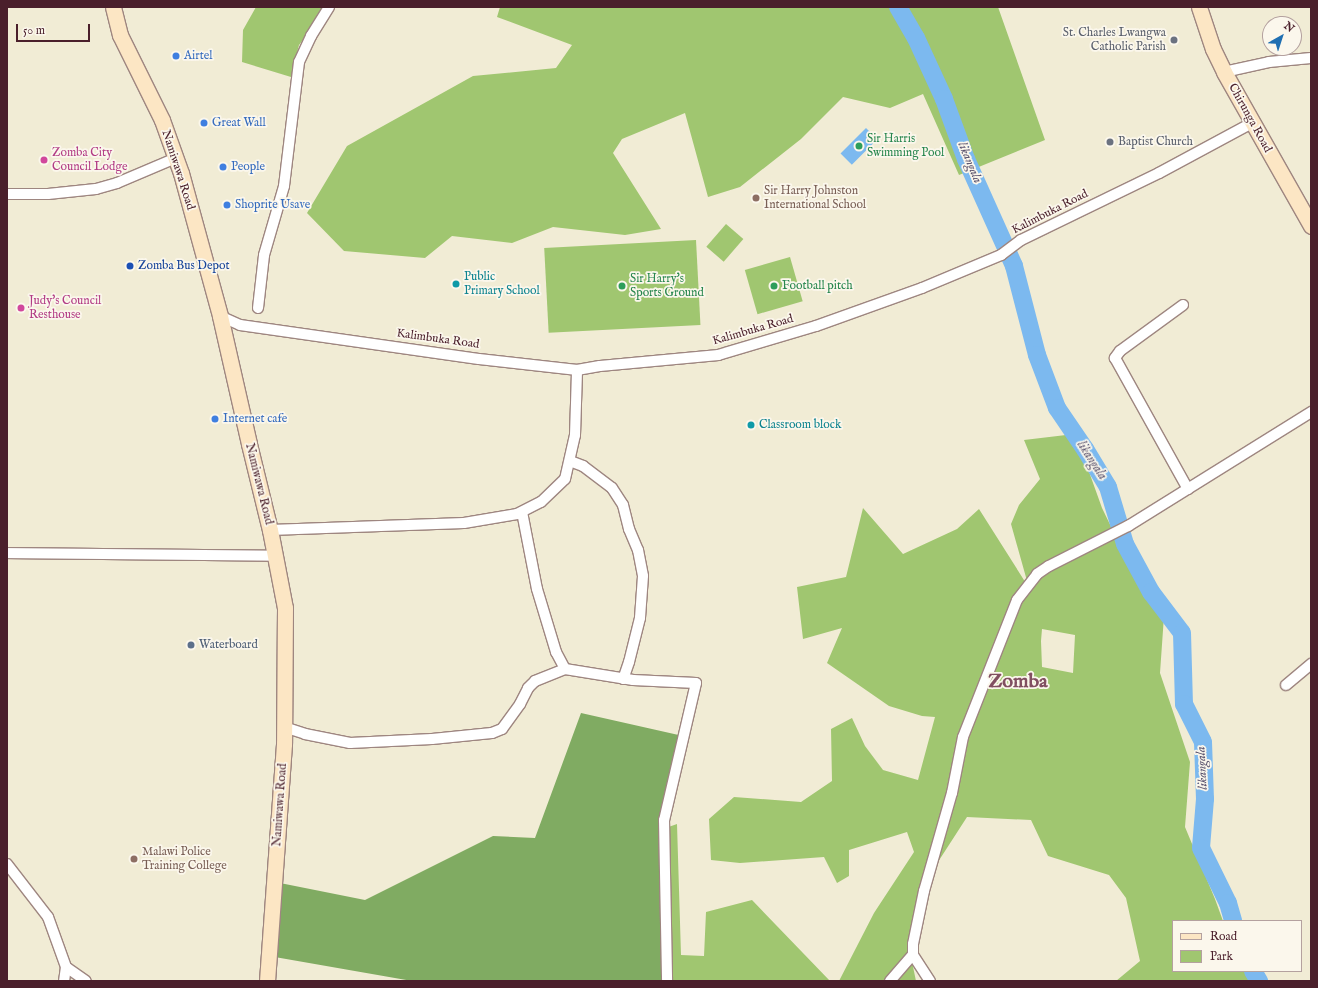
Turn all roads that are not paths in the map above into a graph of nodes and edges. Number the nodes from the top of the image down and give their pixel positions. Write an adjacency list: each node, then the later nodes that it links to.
1 (114, 7): 7 (street, Namiwawa Road)
2 (329, 7): 11 (street)
3 (1199, 7): 5 (street, Chirunga Road)
4 (1311, 58): 5 (street)
5 (1224, 72): 6 (street, Chirunga Road)
6 (1252, 124): 9 (street, Chirunga Road); 13 (street, Kalimbuka Road)
7 (176, 158): 8 (street); 12 (street, Namiwawa Road)
8 (7, 194)
9 (1311, 226)
10 (1184, 305): 16 (street)
11 (258, 308)
12 (220, 316): 13 (street, Kalimbuka Road); 18 (street, Namiwawa Road)
13 (577, 370): 15 (street)
14 (1311, 412): 16 (street)
15 (570, 461): 17 (street); 23 (street)
16 (1188, 489): 27 (street)
17 (522, 512): 18 (street); 22 (street)
18 (270, 530): 20 (street, Namiwawa Road)
19 (7, 553): 20 (street)
20 (274, 556): 25 (street, Namiwawa Road)
21 (1311, 664): 24 (street)
22 (565, 669): 23 (street); 25 (street)
23 (623, 679): 32 (street)
24 (1286, 685)
25 (284, 727): 31 (street, Namiwawa Road)
26 (7, 864): 28 (street)
27 (913, 955): 33 (street); 34 (street)
28 (66, 967): 29 (street); 30 (street)
29 (64, 981)
30 (86, 981)
31 (267, 981)
32 (667, 981)
33 (890, 981)
34 (930, 981)

